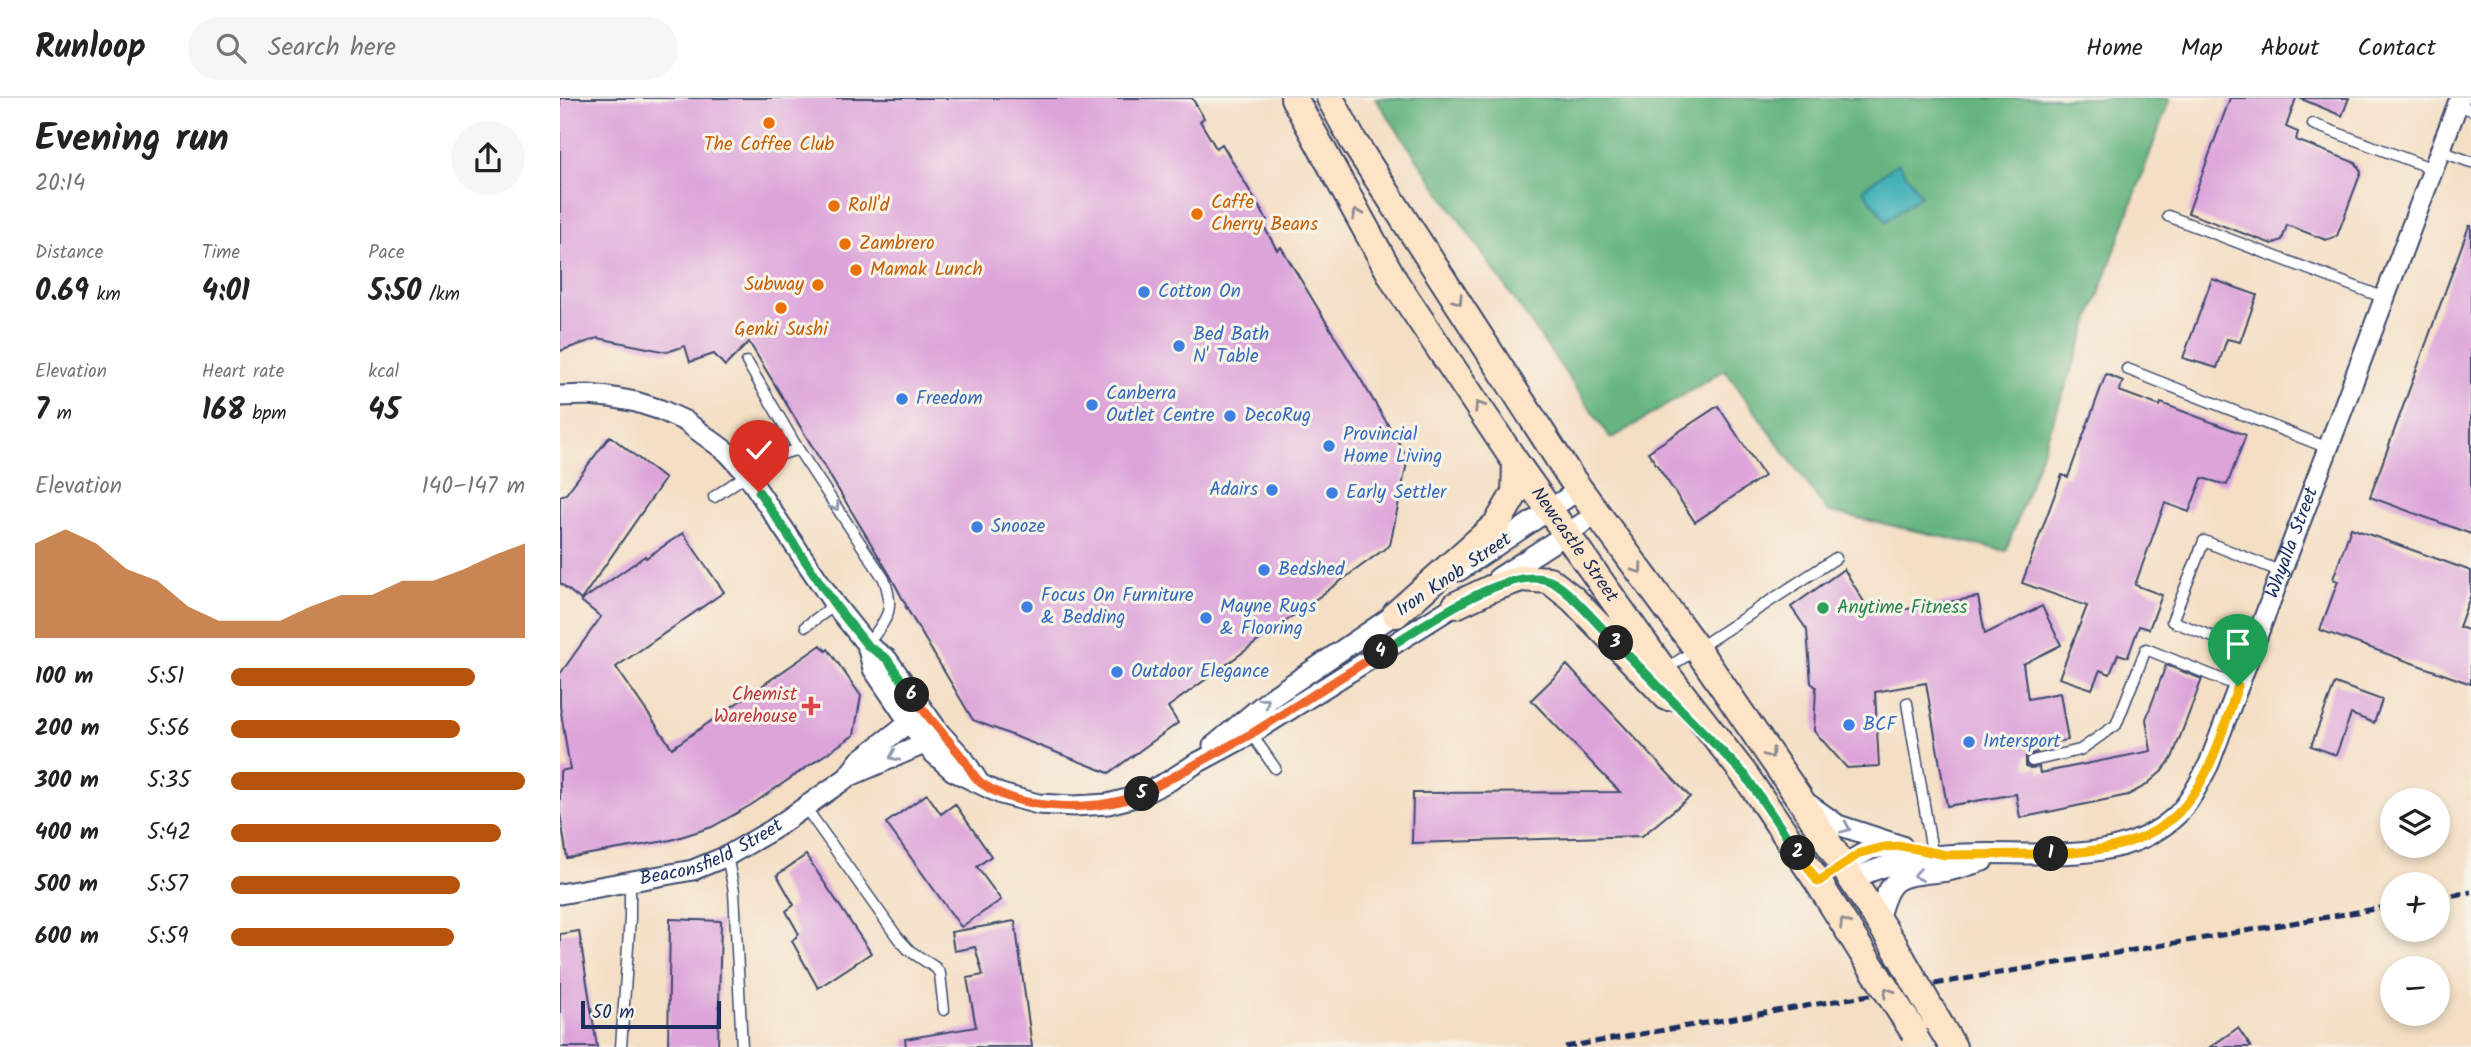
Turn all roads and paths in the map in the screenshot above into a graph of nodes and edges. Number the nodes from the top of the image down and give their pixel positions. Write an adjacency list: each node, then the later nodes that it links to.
1 (1294, 98): 14 (main road, Newcastle Street, one-way to 1)
2 (1330, 98): 16 (main road, Newcastle Street, one-way to 16)
3 (2463, 105): 5 (street, Whyalla Street)
4 (2313, 124): 5 (lane)
5 (2437, 160): 6 (lane); 8 (street, Whyalla Street)
6 (2471, 162)
7 (2168, 216): 8 (lane)
8 (2385, 298): 12 (street, Whyalla Street)
9 (747, 362): 13 (lane)
10 (2127, 369): 12 (lane)
11 (560, 397): 15 (street, Iron Knob Street)
12 (2328, 448): 22 (street, Whyalla Street)
13 (797, 449): 15 (lane); 27 (lane, one-way to 27)
14 (1516, 463): 18 (main road, Newcastle Street); 25 (main road)
15 (746, 473): 17 (lane); 23 (street, Iron Knob Street)
16 (1580, 489): 18 (street, Iron Knob Street); 19 (main road, Newcastle Street)
17 (714, 497)
18 (1549, 510): 20 (main road, Newcastle Street); 25 (street, Iron Knob Street)
19 (1597, 514): 20 (street, Iron Knob Street); 28 (main road, Newcastle Street, one-way to 28)
20 (1566, 535): 24 (street, Iron Knob Street); 30 (main road, Newcastle Street)
21 (1836, 558): 28 (lane)
22 (2282, 572): 29 (street, Whyalla Street); 29 (lane)
23 (835, 605): 26 (lane); 27 (street, Iron Knob Street)
24 (1456, 605): 34 (street, Iron Knob Street); 38 (main road)
25 (1396, 614): 34 (street, Iron Knob Street, one-way to 25)
26 (806, 626)
27 (867, 645): 33 (street, Iron Knob Street)
28 (1697, 649): 30 (lane); 40 (main road, Newcastle Street, one-way to 40)
29 (2251, 652): 31 (street, Whyalla Street)
30 (1664, 671): 38 (main road, Newcastle Street)
31 (2238, 686): 36 (lane); 44 (street, Whyalla Street)
32 (1906, 704): 43 (lane)
33 (916, 717): 35 (street, Iron Knob Street); 39 (street, Beaconsfield Street)
34 (1247, 727): 35 (street, Iron Knob Street); 37 (lane)
35 (932, 738): 39 (street, Beaconsfield Street, one-way to 39)
36 (2032, 761)
37 (1275, 768)
38 (1745, 775): 48 (main road, Newcastle Street)
39 (848, 777): 41 (street, Beaconsfield Street)
40 (1798, 796): 42 (street, Whyalla Street, one-way to 42); 46 (main road, Newcastle Street)
41 (804, 807): 45 (street, Beaconsfield Street); 51 (lane)
42 (1902, 846): 43 (street, Whyalla Street); 46 (street, Whyalla Street)
43 (1939, 853): 44 (street, Whyalla Street); 46 (street, Whyalla Street)
44 (2008, 855): 50 (street, Whyalla Street, one-way to 50)
45 (727, 856): 47 (street, Beaconsfield Street); 54 (lane)
46 (1847, 872): 48 (main road, Whyalla Street); 50 (main road, Newcastle Street)
47 (630, 881): 49 (street, Beaconsfield Street); 53 (lane)
48 (1822, 888): 52 (main road, Newcastle Street, one-way to 48, bridge)
49 (560, 894)
50 (1878, 921): 52 (main road, Newcastle Street, bridge)
51 (944, 1010)
52 (1933, 1038)
53 (621, 1047)
54 (743, 1047)

